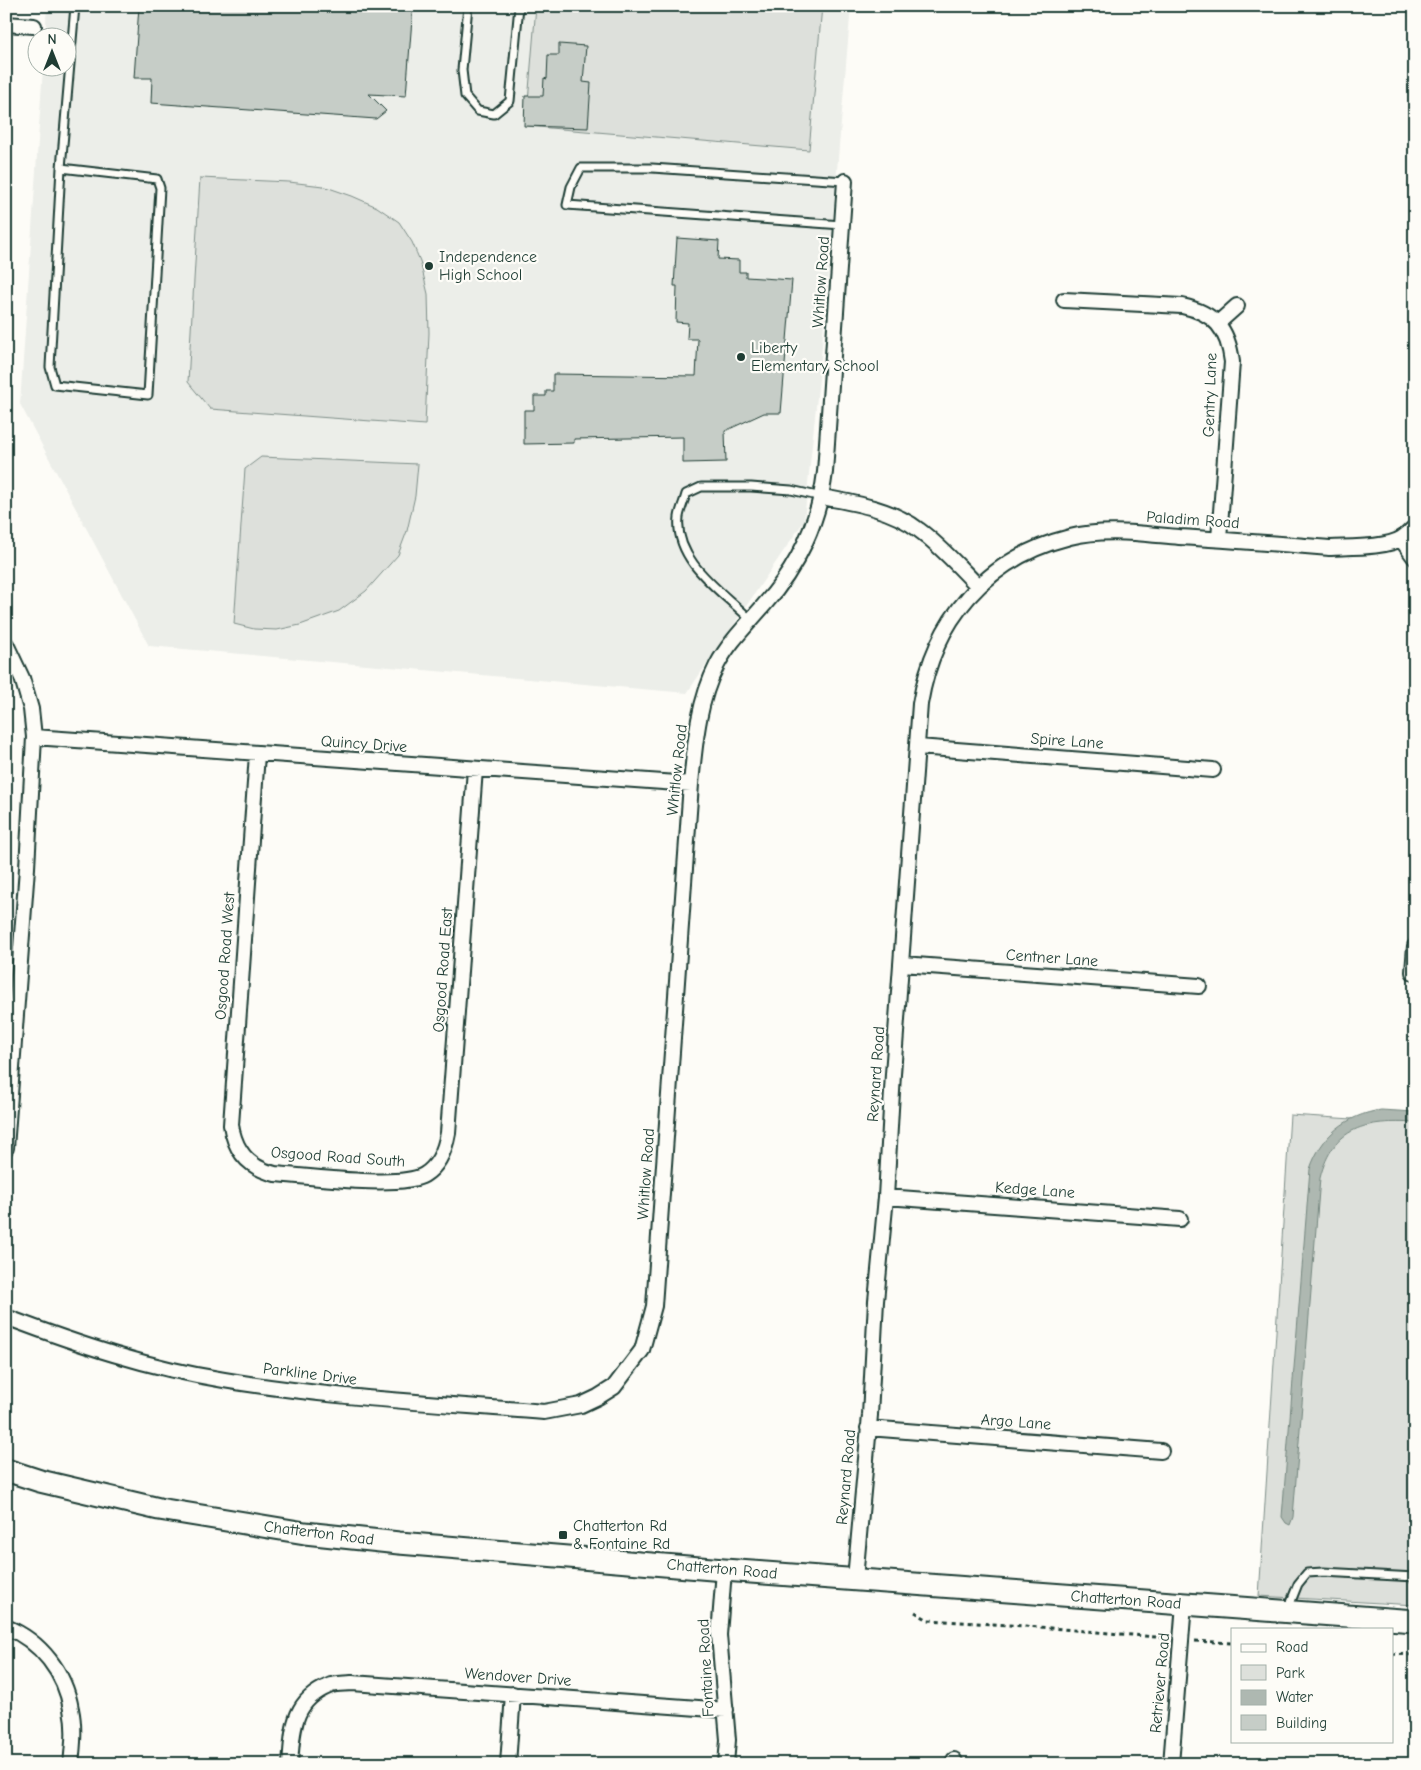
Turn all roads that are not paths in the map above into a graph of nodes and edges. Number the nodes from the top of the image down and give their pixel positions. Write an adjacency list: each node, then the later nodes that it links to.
1 (75, 6): 6 (lane)
2 (468, 6): 3 (lane)
3 (519, 6)
4 (6, 24): 5 (street)
5 (34, 26)
6 (61, 168): 6 (lane)
7 (845, 180): 8 (street, Whitlow Road); 8 (lane)
8 (842, 225): 12 (street, Whitlow Road)
9 (1064, 300): 11 (street)
10 (1236, 306): 11 (street)
11 (1218, 323): 14 (street, Gentry Lane)
12 (822, 497): 17 (street); 18 (street, Whitlow Road); 18 (lane)
13 (1415, 527): 15 (street, Paladim Road)
14 (1219, 539): 15 (street, Paladim Road); 17 (street, Paladim Road)
15 (1401, 539): 16 (street)
16 (1415, 558)
17 (978, 586): 21 (street, Reynard Road)
18 (751, 620): 25 (street, Whitlow Road)
19 (6, 644): 20 (street)
20 (34, 738): 22 (street, Quincy Drive); 30 (street)
21 (918, 747): 24 (street, Spire Lane); 27 (street, Reynard Road)
22 (257, 754): 23 (street, Quincy Drive); 31 (street, Osgood Road West)
23 (475, 769): 25 (street, Quincy Drive); 32 (street, Osgood Road East)
24 (1212, 770)
25 (691, 784): 36 (street, Whitlow Road)
26 (1415, 946): 28 (street)
27 (902, 964): 29 (street, Centner Lane); 33 (street, Reynard Road)
28 (1413, 972)
29 (1199, 986)
30 (6, 1148)
31 (244, 1157): 32 (street, Osgood Road South)
32 (431, 1170)
33 (886, 1197): 34 (street, Kedge Lane); 37 (street, Reynard Road)
34 (1180, 1219)
35 (6, 1317): 36 (street, Parkline Drive)
36 (614, 1387)
37 (868, 1428): 38 (street, Argo Lane); 42 (street, Reynard Road)
38 (1161, 1451)
39 (6, 1470): 40 (main road, Chatterton Road)
40 (724, 1570): 42 (main road, Chatterton Road); 48 (street, Fontaine Road)
41 (1415, 1577): 44 (lane)
42 (855, 1579): 43 (main road, Chatterton Road)
43 (1184, 1604): 44 (main road, Chatterton Road); 53 (street, Retriever Road)
44 (1287, 1612): 45 (main road, Chatterton Road)
45 (1415, 1621)
46 (6, 1627): 49 (street)
47 (513, 1694): 48 (street, Wendover Drive); 50 (street, Wendover Drive); 51 (street)
48 (726, 1710): 52 (street, Fontaine Road)
49 (72, 1764)
50 (290, 1764)
51 (508, 1764)
52 (726, 1764)
53 (1171, 1764)

